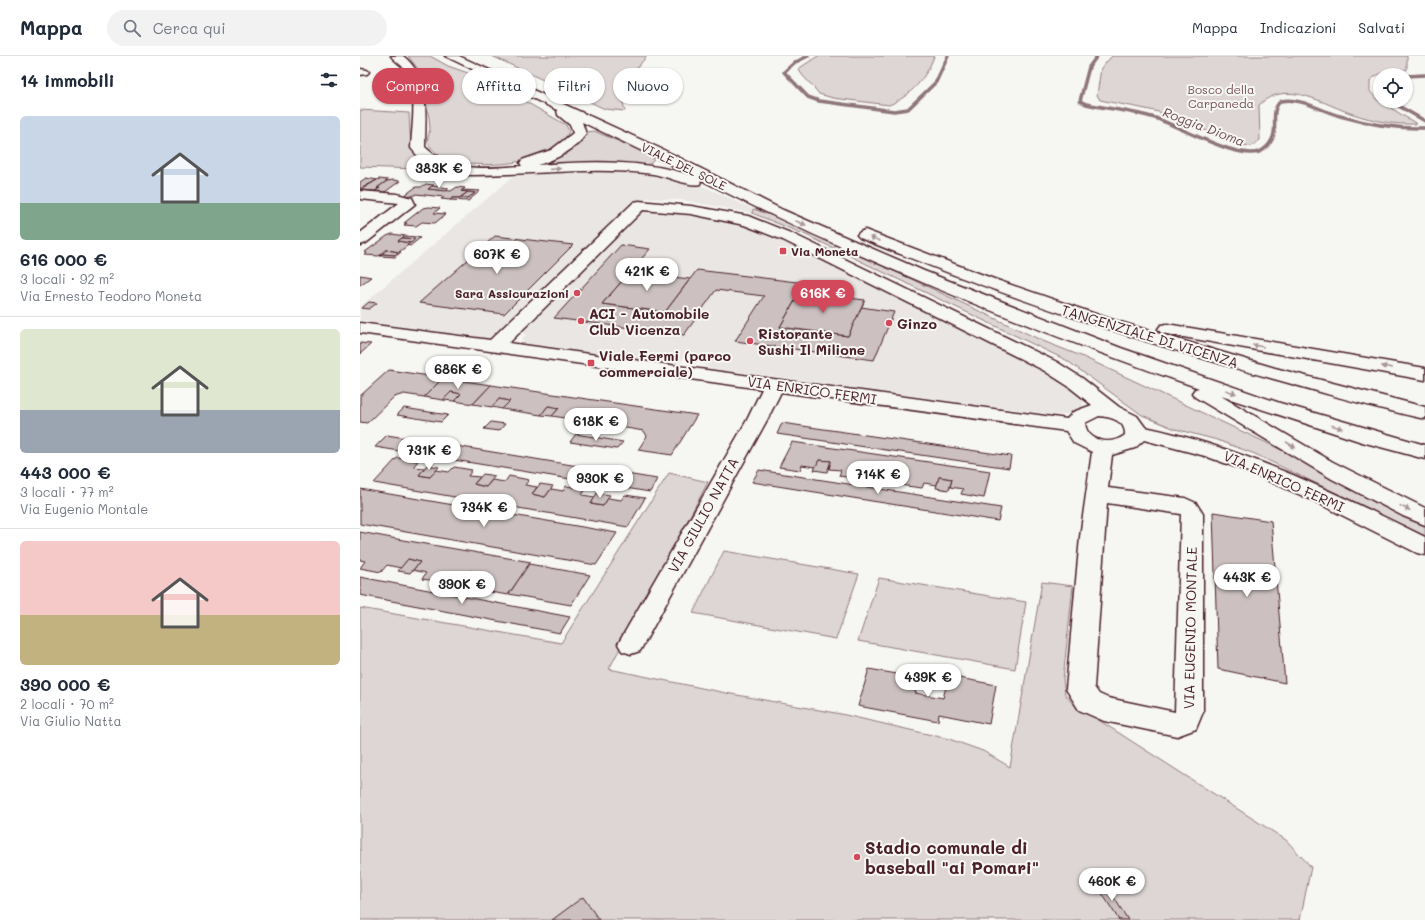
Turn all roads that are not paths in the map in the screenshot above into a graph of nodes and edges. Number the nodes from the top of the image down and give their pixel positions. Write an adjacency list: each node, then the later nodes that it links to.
1 (396, 56): 9 (main road)
2 (450, 56): 6 (main road, VIALE DEL SOLE)
3 (468, 56): 4 (main road, VIALE DEL SOLE)
4 (495, 68)
5 (536, 86): 12 (main road, VIALE DEL SOLE)
6 (544, 99)
7 (551, 104): 9 (main road)
8 (554, 104): 11 (main road, VIALE DEL SOLE)
9 (474, 171): 11 (main road, one-way to 11)
10 (360, 195): 14 (main road)
11 (778, 213): 16 (main road, VIALE DEL SOLE, one-way to 16)
12 (832, 221)
13 (853, 230): 15 (main road, one-way to 13)
14 (360, 240)
15 (911, 253): 20 (main road, one-way to 15); 23 (main road, TANGENZIALE DI VICENZA)
16 (918, 274): 19 (main road); 23 (main road, TANGENZIALE DI VICENZA)
17 (360, 328): 18 (main road, VIA ENRICO FERMI)
18 (495, 346): 21 (main road, VIA ENRICO FERMI); 22 (main road)
19 (1114, 352): 29 (main road, one-way to 29); 31 (main road, one-way to 31)
20 (1425, 374)
21 (774, 385): 26 (main road, VIA ENRICO FERMI); 33 (main road, VIA GIULIO NATTA)
22 (1084, 390): 24 (main road); 26 (main road)
23 (1393, 406): 25 (main road, TANGENZIALE DI VICENZA)
24 (1111, 411): 26 (main road); 27 (main road)
25 (1425, 413)
26 (1080, 420): 28 (main road)
27 (1136, 432): 28 (main road); 32 (main road, VIA ENRICO FERMI)
28 (1103, 447): 30 (main road, VIA EUGENIO MONTALE)
29 (1425, 452)
30 (1097, 494): 30 (main road, VIA EUGENIO MONTALE)
31 (1425, 517)
32 (1425, 547)
33 (631, 644)

